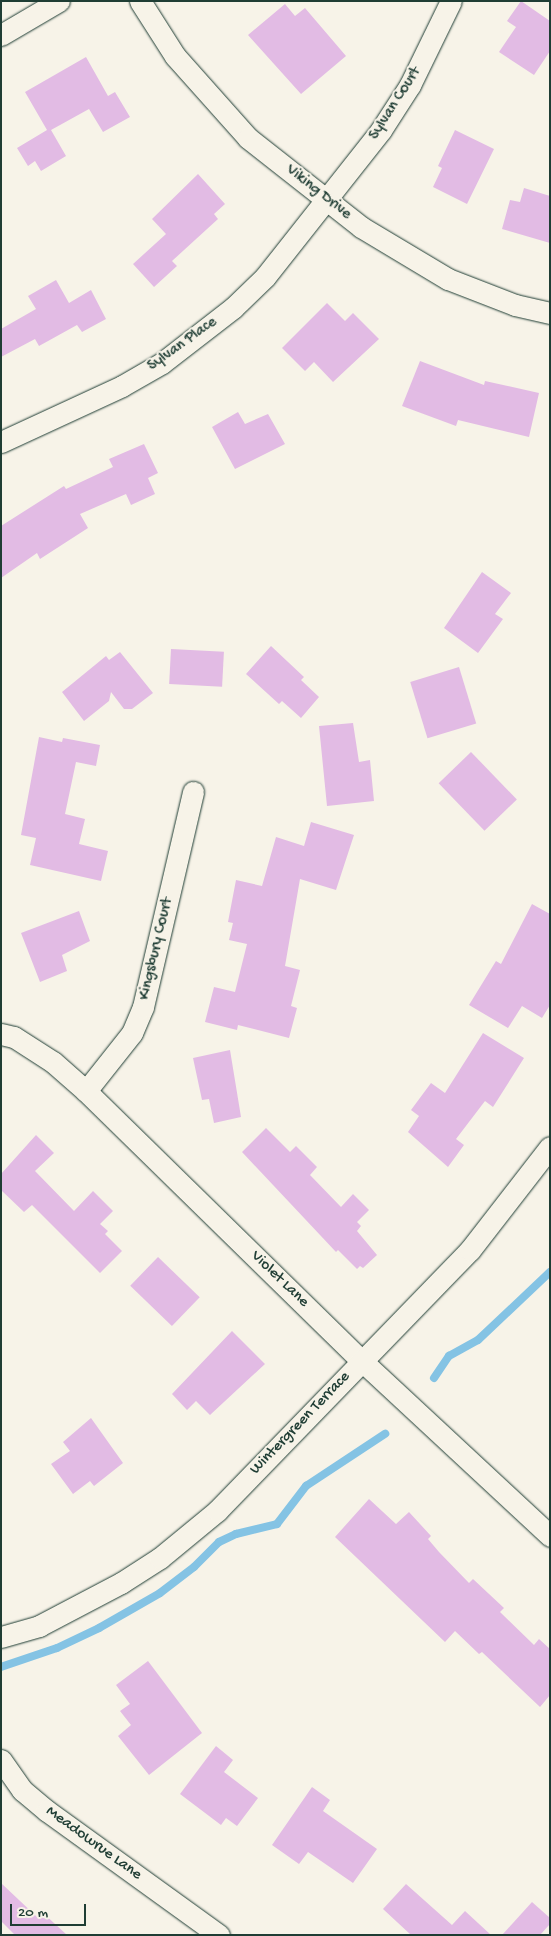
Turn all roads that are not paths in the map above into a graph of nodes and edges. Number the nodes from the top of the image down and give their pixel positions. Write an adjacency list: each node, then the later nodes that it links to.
1 (59, 1): 4 (street)
2 (140, 1): 5 (street, Viking Drive)
3 (451, 1): 5 (street, Sylvan Court)
4 (1, 35)
5 (328, 200): 6 (street, Viking Drive); 7 (street, Sylvan Place)
6 (550, 313)
7 (1, 442)
8 (193, 792): 10 (street, Kingsbury Court)
9 (1, 1034): 10 (street, Violet Lane)
10 (86, 1091): 12 (street, Violet Lane)
11 (550, 1147): 12 (street, Wintergreen Terrace)
12 (362, 1361): 13 (street, Violet Lane); 14 (street, Wintergreen Terrace)
13 (550, 1536)
14 (1, 1637)
15 (1, 1760): 16 (street, Meadowrue Lane)
16 (219, 1935)

